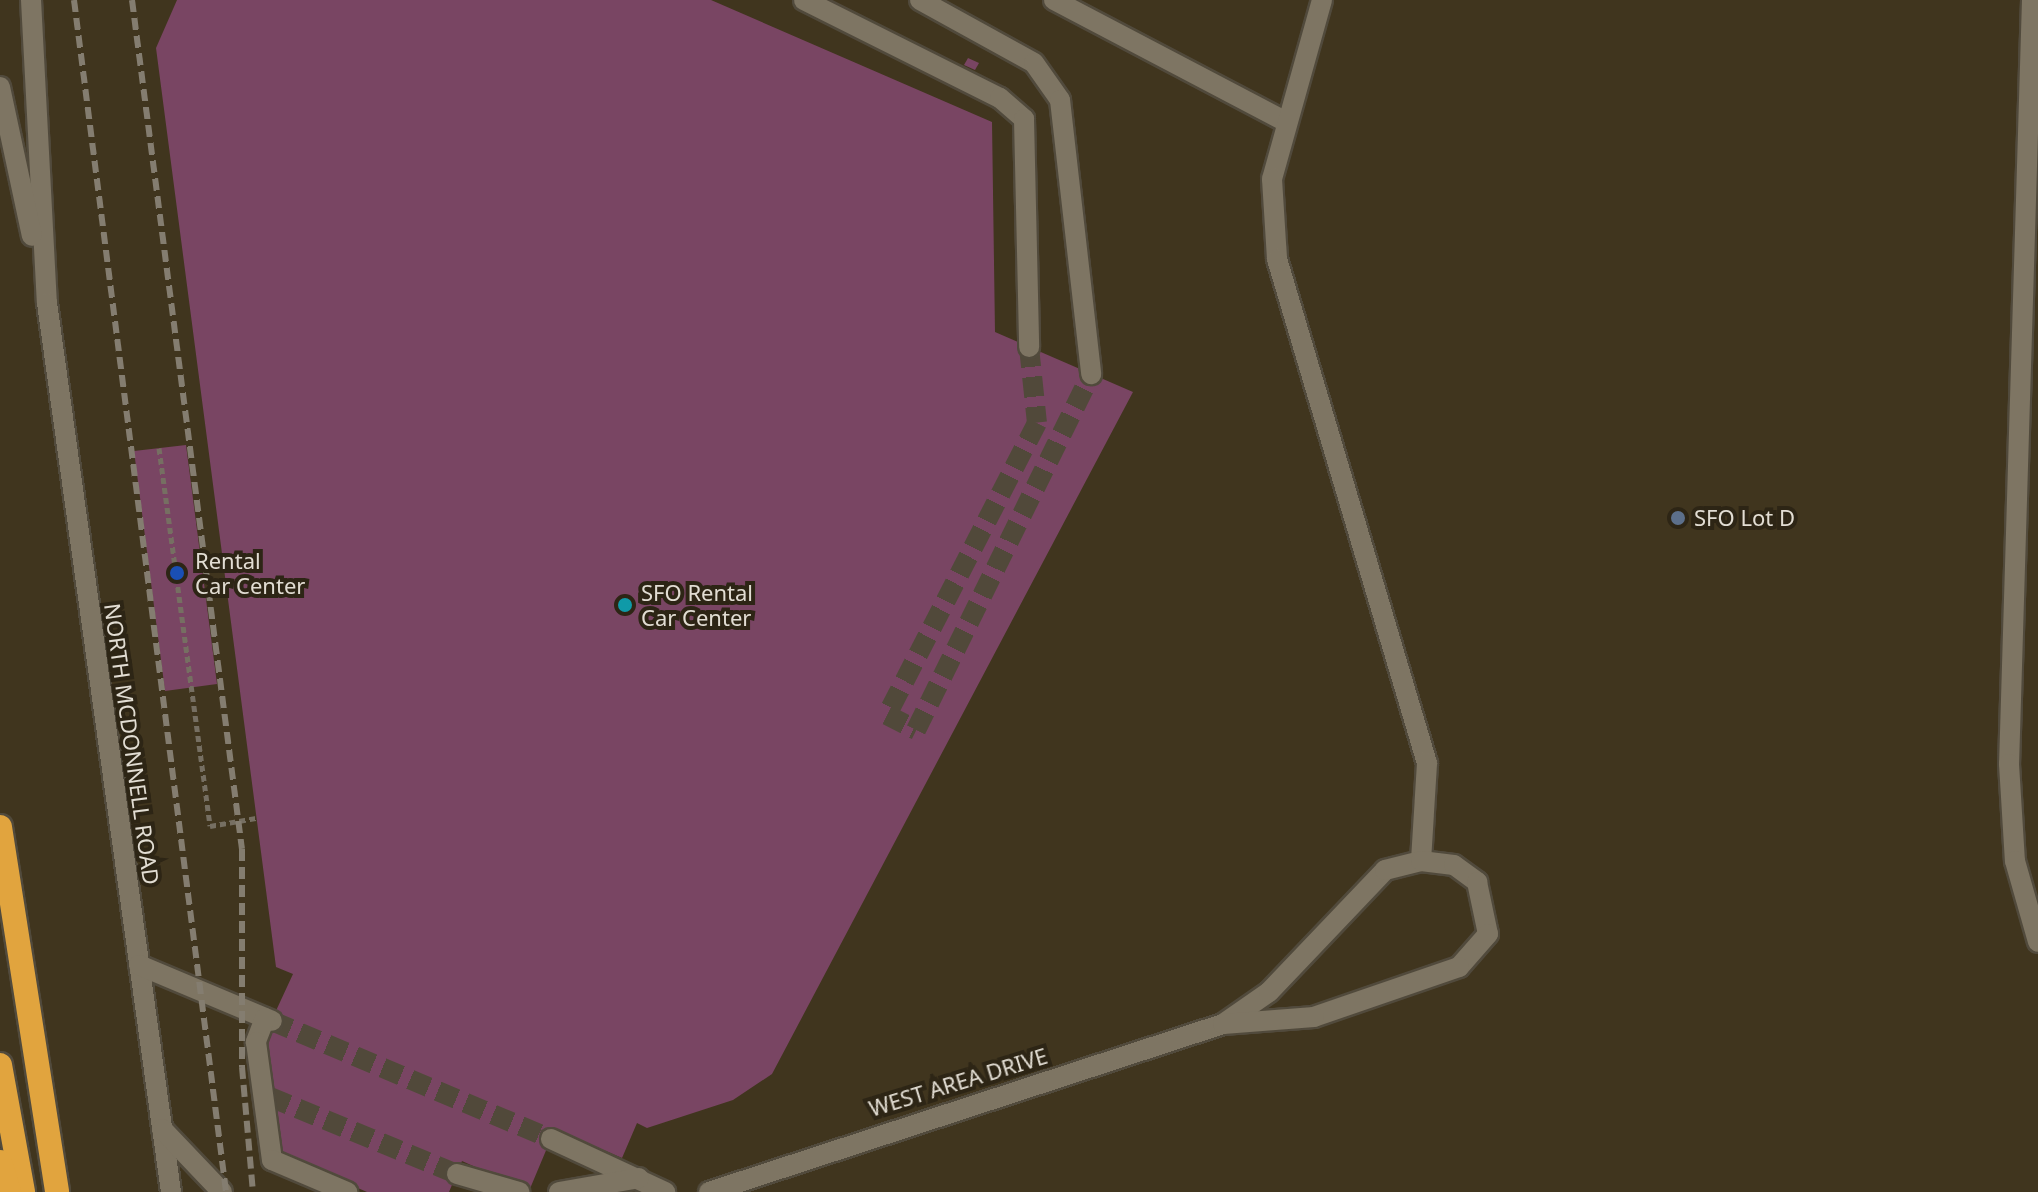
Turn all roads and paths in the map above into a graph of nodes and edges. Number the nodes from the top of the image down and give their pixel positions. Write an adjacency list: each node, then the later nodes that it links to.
1 (31, 0): 9 (street, NORTH MCDONNELL ROAD)
2 (804, 0): 10 (street)
3 (920, 0): 11 (street)
4 (1054, 0): 8 (street)
5 (1322, 0): 8 (street)
6 (2032, 0): 16 (street)
7 (0, 87): 9 (street, NORTH MCDONNELL ROAD)
8 (1284, 121): 15 (street)
9 (47, 303): 17 (street, NORTH MCDONNELL ROAD)
10 (1029, 347)
11 (1091, 374)
12 (159, 448): 13 (path)
13 (256, 818)
14 (0, 827): 27 (highway)
15 (1421, 861): 18 (street, WEST AREA DRIVE); 18 (street, WEST AREA DRIVE)
16 (2038, 942)
17 (139, 965): 20 (street, NORTH MCDONNELL ROAD); 30 (street)
18 (1223, 1024): 34 (street, WEST AREA DRIVE)
19 (0, 1065): 26 (highway)
20 (162, 1129): 28 (street, NORTH MCDONNELL ROAD); 29 (street)
21 (551, 1139): 24 (street)
22 (0, 1162): 25 (highway)
23 (457, 1174): 31 (street)
24 (639, 1178): 32 (street); 33 (street)
25 (9, 1192)
26 (23, 1192)
27 (57, 1192)
28 (171, 1192)
29 (222, 1192)
30 (347, 1192)
31 (519, 1192)
32 (559, 1192)
33 (665, 1192)
34 (709, 1192)

